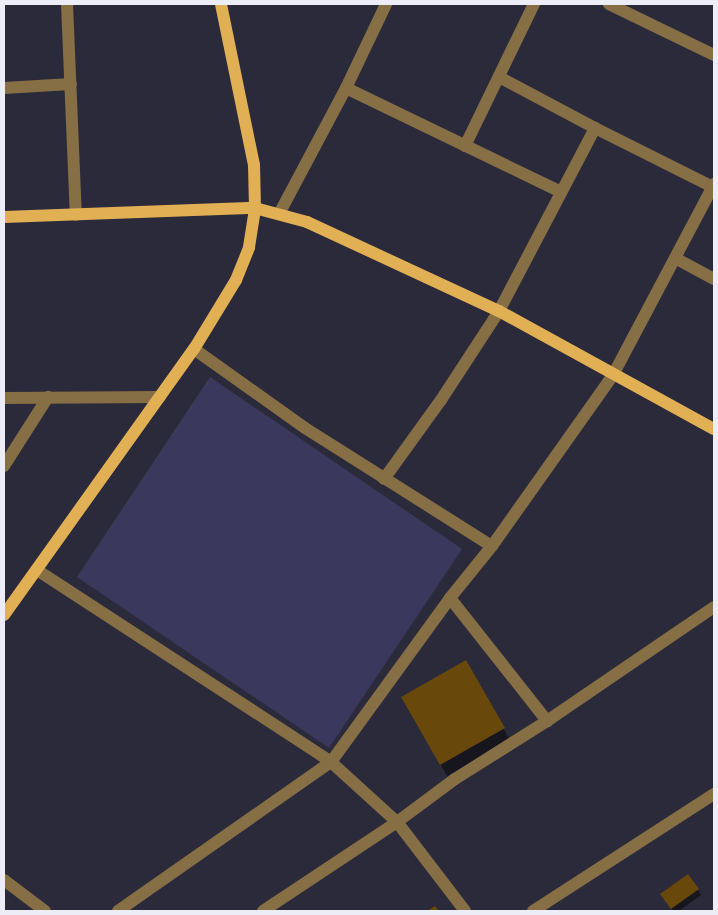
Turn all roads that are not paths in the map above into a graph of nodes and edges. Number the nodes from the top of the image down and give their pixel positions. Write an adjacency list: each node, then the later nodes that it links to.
1 (67, 4): 8 (street)
2 (221, 4): 15 (main road)
3 (386, 4): 10 (street)
4 (534, 4): 7 (street)
5 (609, 4): 6 (street)
6 (714, 55)
7 (499, 77): 11 (street); 12 (street)
8 (70, 84): 9 (street); 17 (street)
9 (4, 88)
10 (346, 88): 12 (street); 16 (street)
11 (594, 128): 13 (street); 14 (street)
12 (464, 146): 14 (street)
13 (714, 186): 19 (street)
14 (561, 192): 21 (street)
15 (255, 208): 16 (main road); 17 (main road); 22 (main road)
16 (279, 214): 21 (main road)
17 (76, 215): 18 (main road)
18 (4, 217)
19 (675, 258): 20 (street); 23 (street)
20 (714, 279)
21 (499, 311): 23 (main road); 29 (street)
22 (194, 349): 24 (main road); 29 (street)
23 (613, 375): 27 (main road); 30 (street)
24 (160, 396): 25 (street); 31 (main road)
25 (48, 397): 26 (street); 28 (street)
26 (4, 398)
27 (714, 429)
28 (4, 466)
29 (384, 479): 30 (street)
30 (492, 546): 32 (street)
31 (37, 570): 34 (main road); 36 (street)
32 (450, 598): 35 (street); 36 (street)
33 (714, 607): 35 (street)
34 (4, 615)
35 (547, 721): 38 (street)
36 (330, 762): 38 (street); 41 (street)
37 (714, 794): 44 (street)
38 (398, 822): 42 (street); 43 (street)
39 (4, 880): 40 (street)
40 (45, 911)
41 (118, 911)
42 (263, 911)
43 (465, 911)
44 (533, 911)

